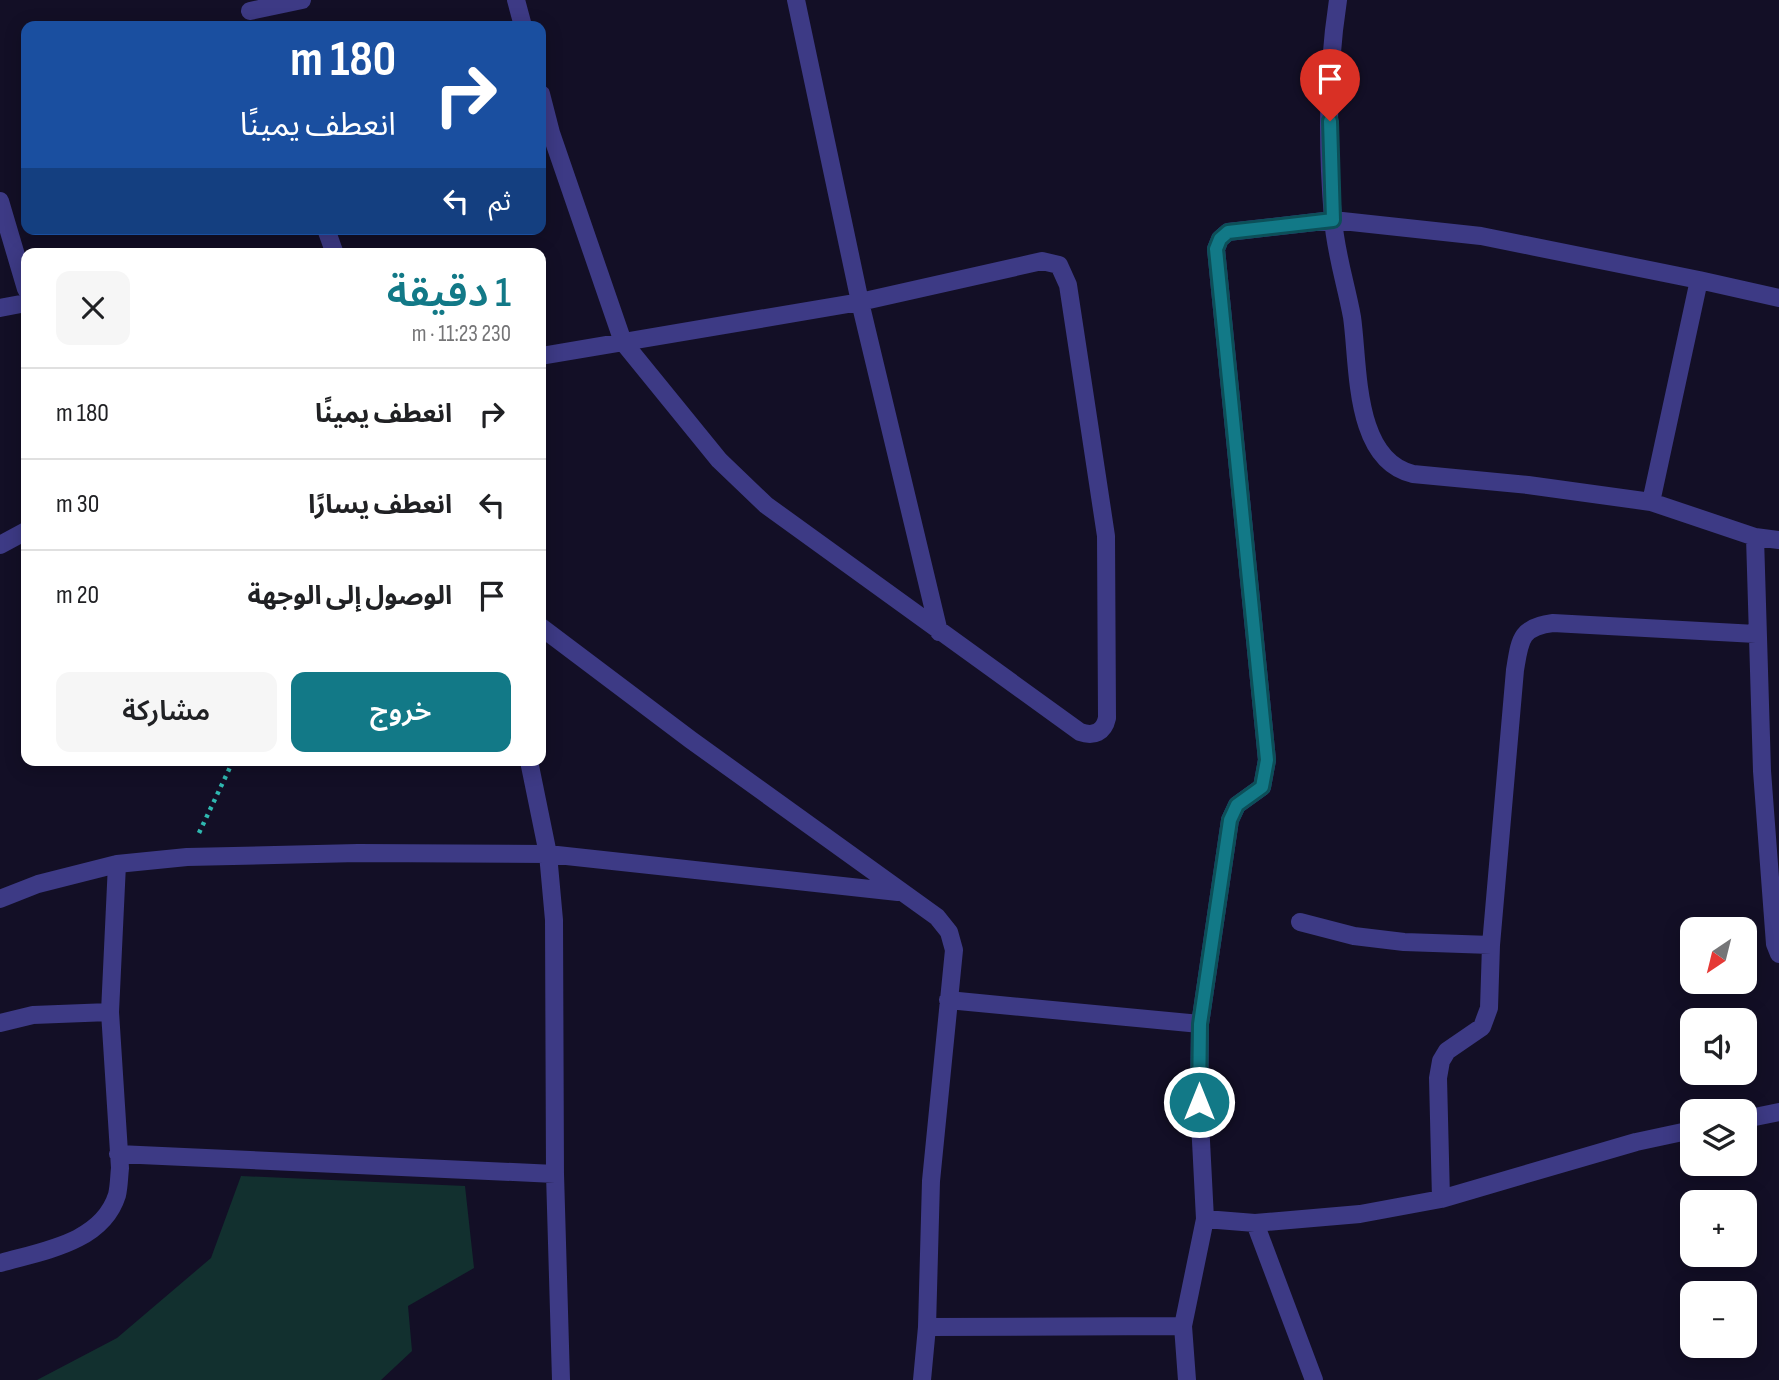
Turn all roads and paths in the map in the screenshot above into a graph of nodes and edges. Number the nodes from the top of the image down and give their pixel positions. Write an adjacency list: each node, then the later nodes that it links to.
1 (302, 0): 6 (street)
2 (516, 0): 7 (street)
3 (816, 0): 5 (street)
4 (1338, 0): 10 (street)
5 (797, 2): 14 (street)
6 (250, 12)
7 (522, 21)
8 (546, 113): 17 (street)
9 (0, 201): 11 (street)
10 (1333, 220): 12 (street); 19 (street); 40 (street)
11 (21, 272)
12 (1699, 280): 13 (street); 19 (street)
13 (1779, 298)
14 (860, 302): 17 (street); 25 (street); 25 (street)
15 (21, 304): 16 (street)
16 (0, 308)
17 (622, 342): 18 (street); 25 (street)
18 (546, 355)
19 (1651, 502): 21 (street)
20 (21, 534): 23 (street)
21 (1755, 537): 22 (street); 26 (street)
22 (1779, 540)
23 (0, 545)
24 (546, 631): 32 (street)
25 (940, 632)
26 (1756, 635): 35 (street); 36 (street)
27 (231, 766): 30 (path)
28 (529, 766): 29 (street)
29 (548, 854): 30 (street); 32 (street); 45 (street)
30 (187, 857): 31 (street)
31 (117, 864): 33 (street); 38 (street)
32 (901, 893): 37 (street)
33 (0, 899)
34 (1300, 922): 35 (street)
35 (1490, 945): 46 (street)
36 (1779, 954)
37 (948, 1000): 40 (street); 51 (street)
38 (110, 1012): 39 (street); 44 (street)
39 (0, 1023)
40 (1200, 1024): 47 (street)
41 (1779, 1112): 42 (street)
42 (1757, 1117)
43 (1680, 1133): 46 (street)
44 (118, 1154): 45 (street); 49 (street)
45 (555, 1174): 52 (street)
46 (1441, 1199): 48 (street)
47 (1205, 1219): 48 (street); 50 (street)
48 (1255, 1223): 55 (street)
49 (0, 1263)
50 (1183, 1326): 51 (street); 54 (street)
51 (927, 1328): 53 (street)
52 (561, 1380)
53 (922, 1380)
54 (1187, 1380)
55 (1314, 1380)

